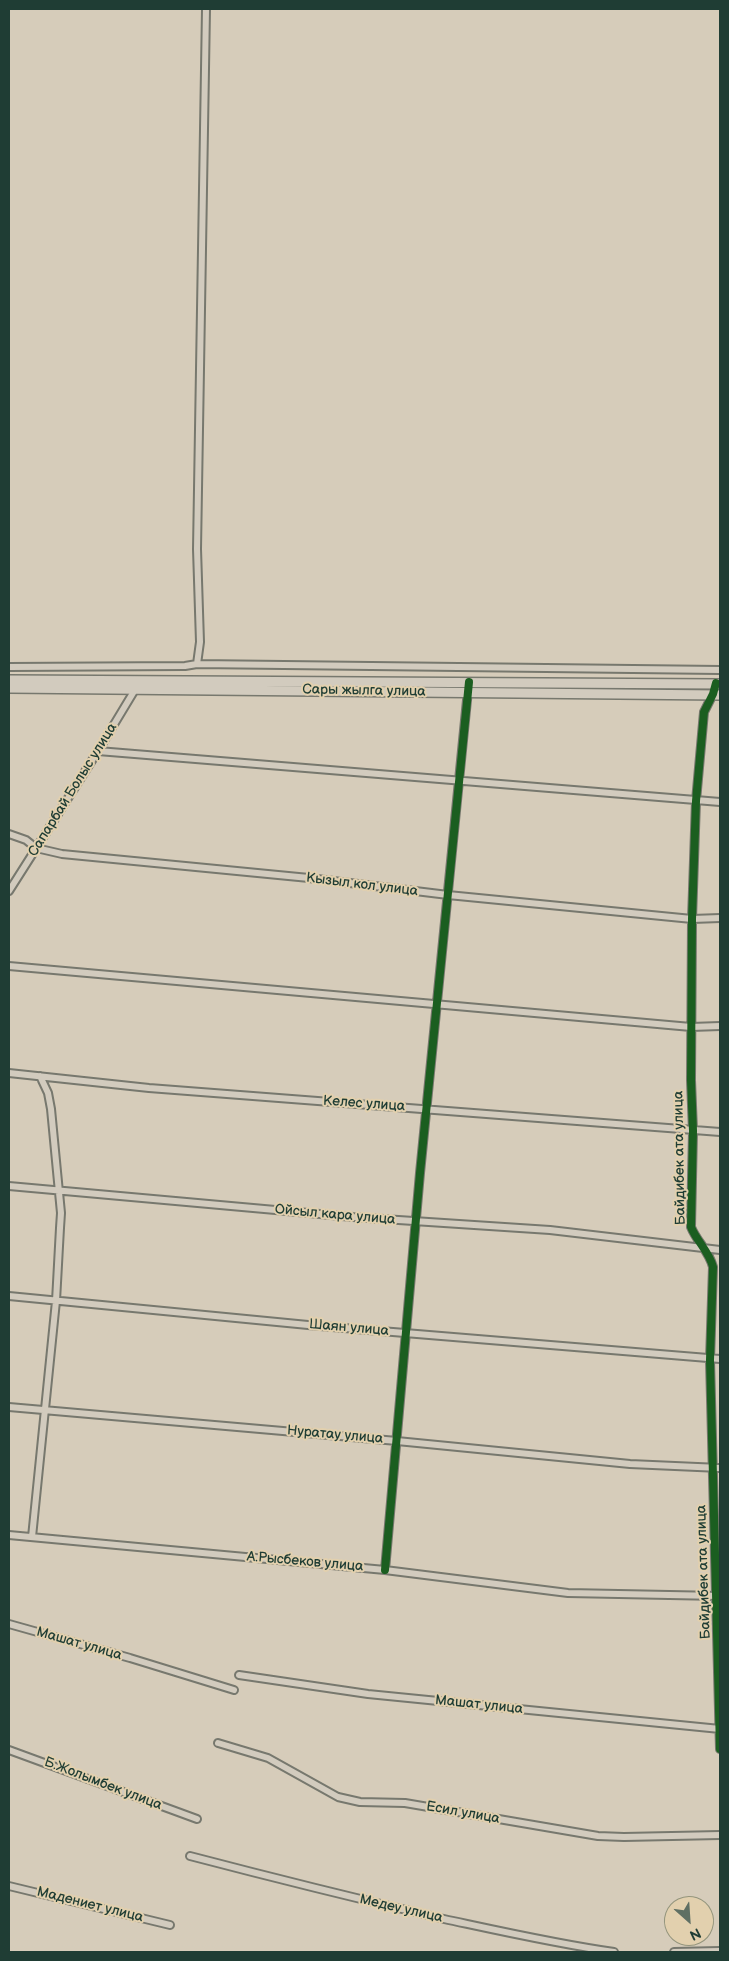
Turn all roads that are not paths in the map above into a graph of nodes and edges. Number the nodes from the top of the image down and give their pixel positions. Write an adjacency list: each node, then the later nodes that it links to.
1 (206, 9): 2 (street)
2 (198, 664): 3 (street); 4 (street)
3 (9, 667)
4 (720, 670)
5 (9, 680): 6 (main road, Сары жылга улица)
6 (468, 682): 7 (main road, Сары жылга улица); 10 (street)
7 (718, 683): 11 (street, Байдибек ата улица)
8 (9, 688): 9 (main road, Сары жылга улица)
9 (136, 688): 10 (main road, Сары жылга улица); 12 (street, Сапарбай Болыс улица)
10 (468, 692): 11 (main road, Сары жылга улица); 13 (street)
11 (717, 695): 14 (street, Байдибек ата улица)
12 (98, 751): 13 (street); 17 (street, Сапарбай Болыс улица)
13 (459, 781): 14 (street); 19 (street)
14 (696, 800): 15 (street); 21 (street, Байдибек ата улица)
15 (720, 802)
16 (9, 834): 17 (street, Кызыл кол улица)
17 (36, 848): 18 (street, Сапарбай Болыс улица); 19 (street, Кызыл кол улица)
18 (9, 891)
19 (448, 895): 21 (street, Кызыл кол улица); 23 (street)
20 (720, 918): 21 (street, Кызыл кол улица)
21 (692, 919): 25 (street, Байдибек ата улица)
22 (9, 966): 23 (street)
23 (437, 1004): 25 (street); 28 (street)
24 (720, 1026): 25 (street)
25 (691, 1027): 29 (street, Байдибек ата улица)
26 (9, 1073): 27 (street, Келес улица)
27 (40, 1076): 28 (street, Келес улица); 32 (street)
28 (428, 1108): 29 (street, Келес улица); 33 (street)
29 (693, 1131): 30 (street, Келес улица); 34 (street, Байдибек ата улица)
30 (720, 1132)
31 (9, 1186): 32 (street, Ойсыл кара улица)
32 (59, 1191): 33 (street, Ойсыл кара улица); 37 (street)
33 (416, 1222): 34 (street, Ойсыл кара улица); 38 (street)
34 (705, 1250): 35 (street, Ойсыл кара улица); 39 (street, Байдибек ата улица)
35 (720, 1250)
36 (9, 1296): 37 (street, Шаян улица)
37 (56, 1300): 38 (street, Шаян улица); 42 (street)
38 (406, 1333): 39 (street, Шаян улица); 43 (street)
39 (710, 1360): 40 (street, Шаян улица); 44 (street, Байдибек ата улица)
40 (720, 1360)
41 (9, 1407): 42 (street, Нуратау улица)
42 (46, 1410): 43 (street, Нуратау улица); 46 (street)
43 (397, 1441): 44 (street, Нуратау улица); 47 (street)
44 (717, 1469): 48 (street, Байдибек ата улица)
45 (9, 1535): 46 (street, А.Рысбеков улица)
46 (32, 1537): 47 (street, А.Рысбеков улица)
47 (385, 1570): 48 (street, А.Рысбеков улица)
48 (719, 1596): 52 (street, Байдибек ата улица)
49 (9, 1624): 51 (street, Машат улица)
50 (239, 1675): 52 (street, Машат улица)
51 (234, 1690)
52 (720, 1729): 54 (street, Байдибек ата улица)
53 (218, 1743): 57 (street, Есил улица)
54 (720, 1749)
55 (9, 1750): 56 (street, Б.Жолымбек улица)
56 (197, 1819)
57 (720, 1835)
58 (190, 1856): 61 (street, Медеу улица)
59 (9, 1886): 60 (street, Мадениет улица)
60 (170, 1925)
61 (614, 1952)
62 (674, 1952): 63 (street)
63 (720, 1952)

